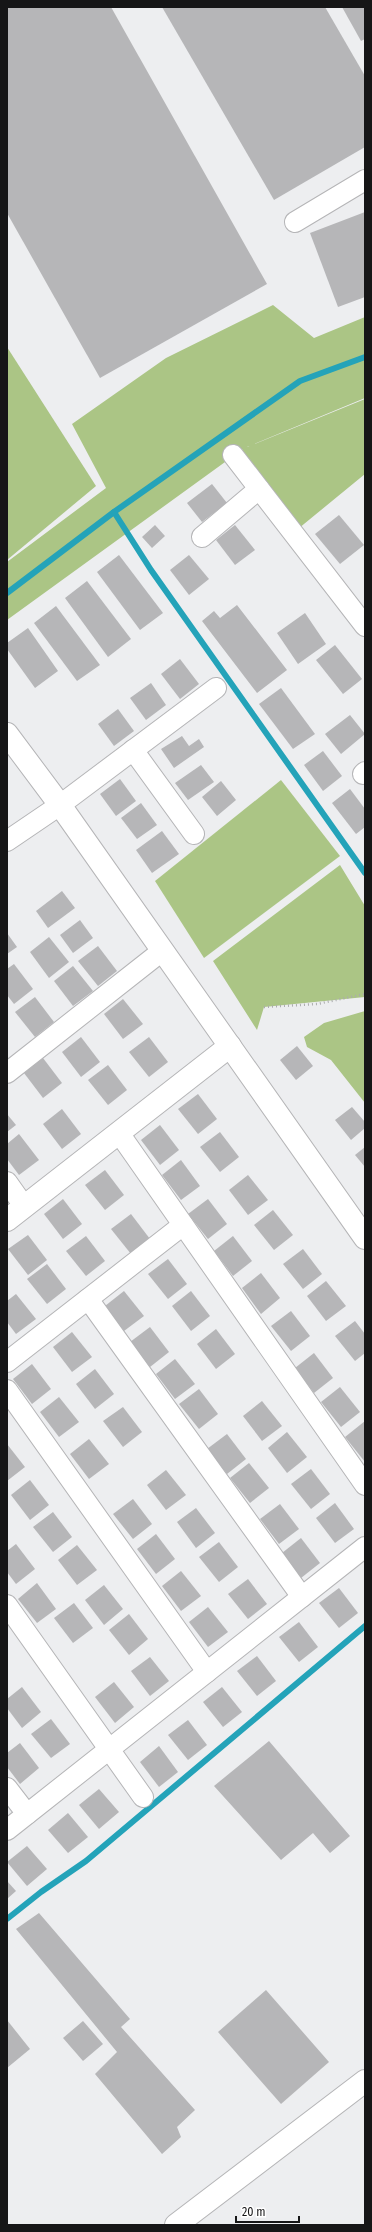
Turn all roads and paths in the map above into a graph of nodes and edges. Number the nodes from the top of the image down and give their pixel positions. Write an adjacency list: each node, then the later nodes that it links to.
1 (365, 180): 2 (street)
2 (295, 222)
3 (232, 455): 4 (street)
4 (259, 489): 5 (street); 6 (street)
5 (202, 537)
6 (365, 626)
7 (216, 688): 9 (street)
8 (7, 734): 10 (street)
9 (133, 750): 10 (street); 11 (street)
10 (60, 805): 12 (street); 13 (street)
11 (194, 834)
12 (7, 841)
13 (162, 951): 16 (street); 17 (street)
14 (365, 994): 15 (path)
15 (264, 1007)
16 (230, 1046): 18 (street); 23 (street)
17 (7, 1073)
18 (119, 1133): 20 (street); 22 (street)
19 (7, 1182): 20 (street)
20 (24, 1206): 21 (street)
21 (7, 1220)
22 (183, 1225): 24 (street); 27 (street)
23 (365, 1238)
24 (88, 1299): 25 (street); 29 (street)
25 (7, 1362)
26 (7, 1390): 31 (street)
27 (365, 1485)
28 (365, 1547): 29 (street)
29 (302, 1597): 31 (street)
30 (7, 1605): 32 (street)
31 (207, 1672): 32 (street)
32 (109, 1750): 34 (street); 35 (street)
33 (7, 1788): 35 (street)
34 (143, 1797)
35 (28, 1814): 36 (street)
36 (7, 1830)
37 (365, 2081): 38 (street)
38 (176, 2225)

